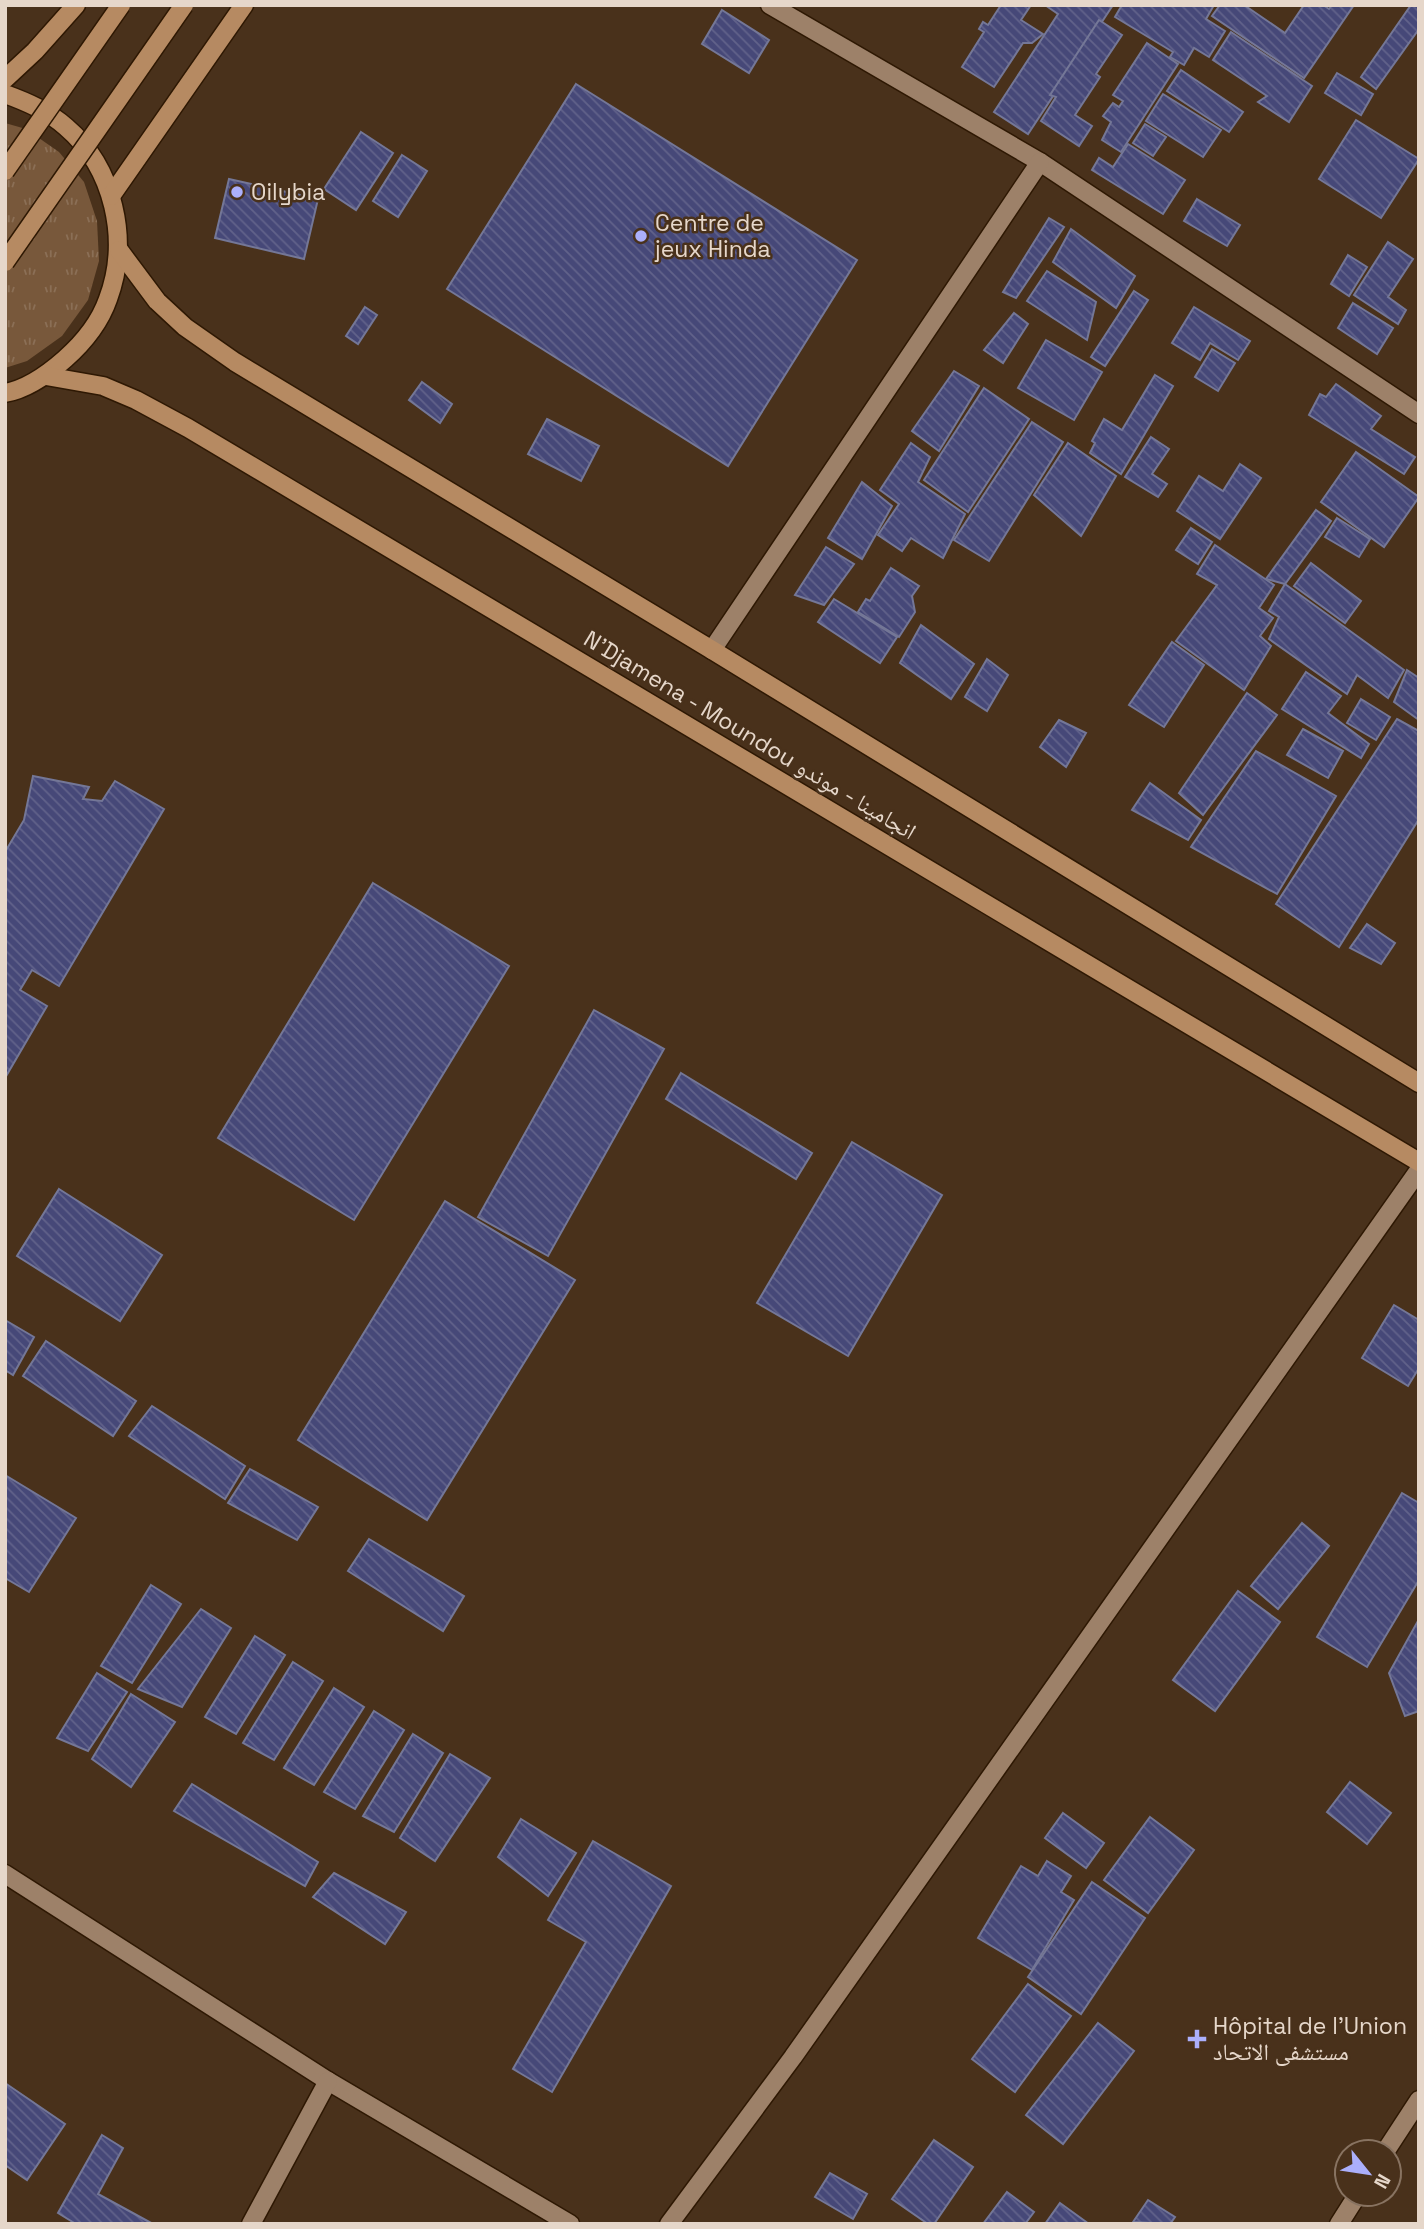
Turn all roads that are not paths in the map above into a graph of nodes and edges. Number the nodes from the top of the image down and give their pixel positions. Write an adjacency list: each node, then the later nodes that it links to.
1 (76, 5): 6 (main road)
2 (121, 5): 9 (main road, bridge)
3 (184, 5): 12 (main road, bridge)
4 (244, 5): 10 (main road)
5 (770, 5): 8 (street)
6 (5, 79)
7 (5, 94): 10 (main road)
8 (1040, 162): 15 (street); 16 (street)
9 (5, 171)
10 (111, 196): 11 (main road)
11 (118, 250): 13 (main road); 16 (main road)
12 (5, 262)
13 (46, 376): 14 (main road); 18 (main road, N'Djamena - Moundou انجامينا - موندو)
14 (5, 393)
15 (1419, 414)
16 (712, 650): 17 (main road)
17 (1419, 1083)
18 (1419, 1162)
19 (1419, 1170): 27 (street)
20 (5, 1874): 21 (street)
21 (327, 2081): 25 (street); 26 (street)
22 (1419, 2100): 23 (street)
23 (1394, 2138)
24 (1349, 2208): 28 (street)
25 (251, 2224)
26 (570, 2224)
27 (669, 2224)
28 (1339, 2224)

